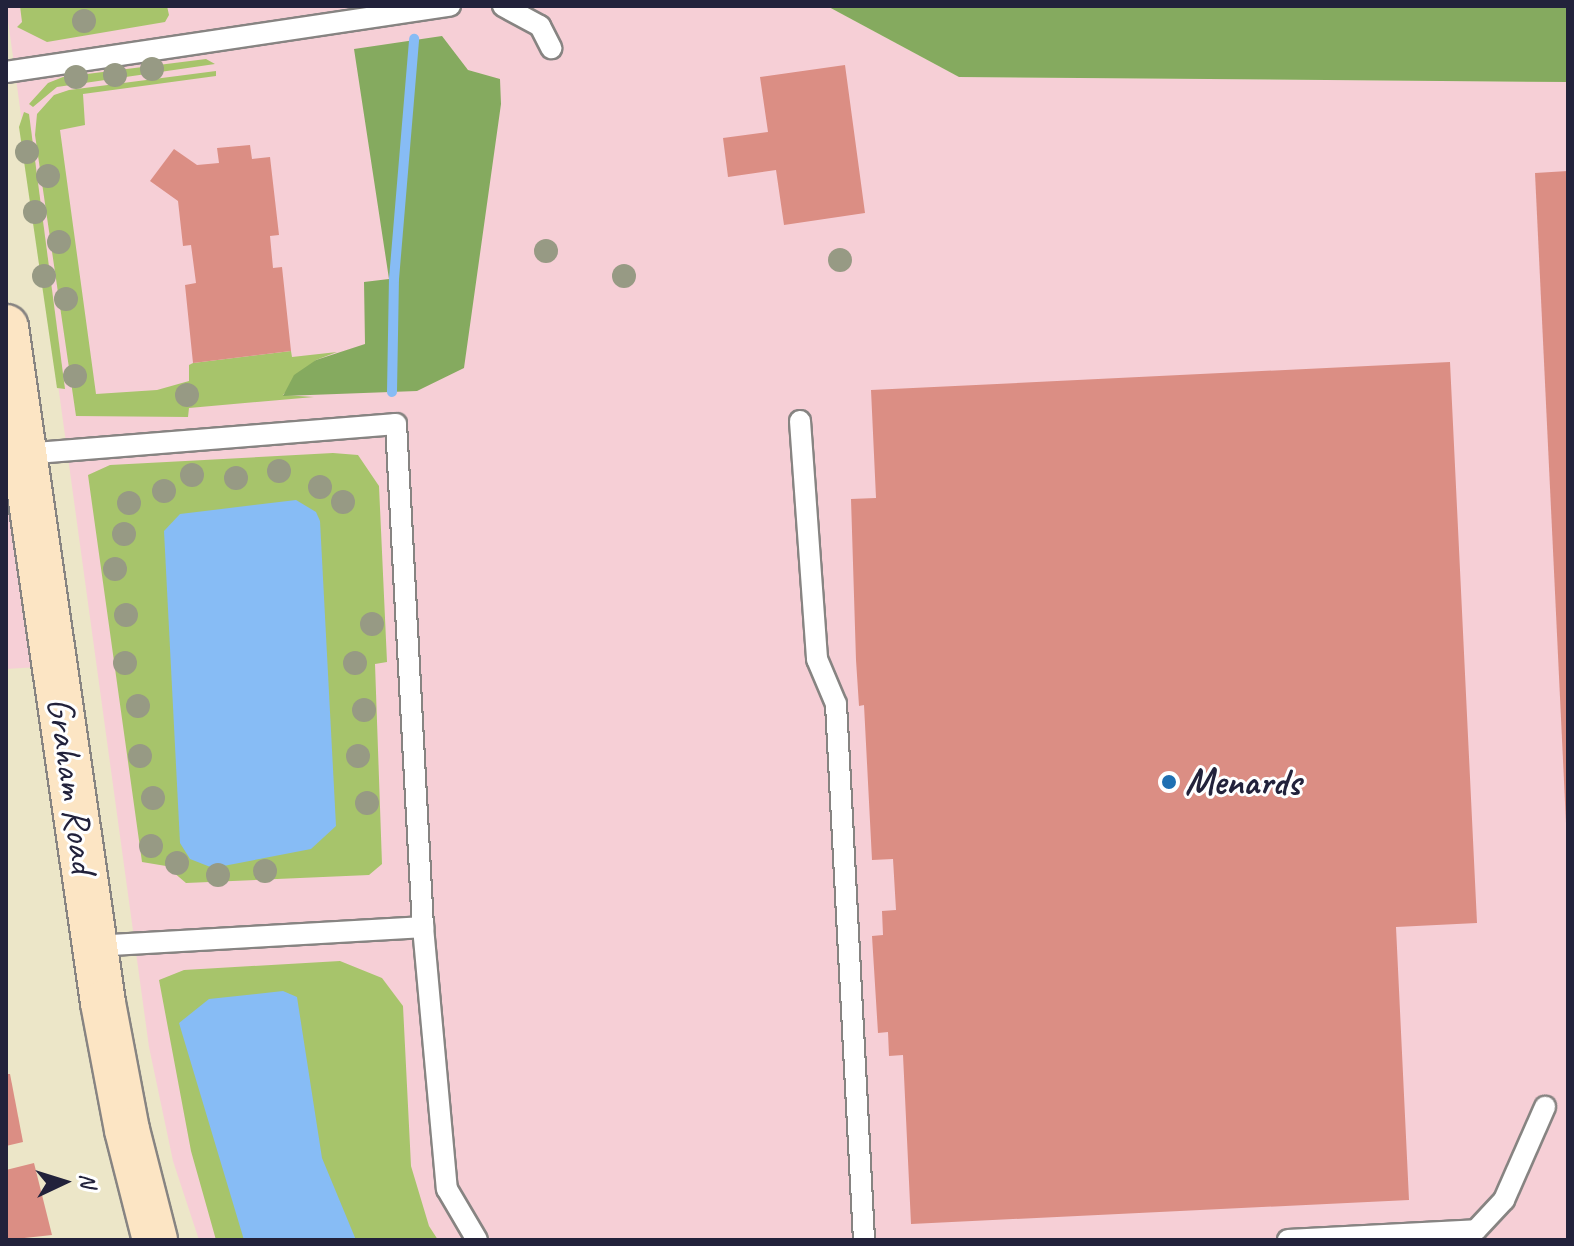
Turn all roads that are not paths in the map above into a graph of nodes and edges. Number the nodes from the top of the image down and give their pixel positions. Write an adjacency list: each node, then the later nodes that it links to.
1 (450, 6): 4 (lane)
2 (503, 6): 3 (lane)
3 (551, 48)
4 (6, 72)
5 (8, 349): 7 (main road, Graham Road)
6 (800, 421): 13 (lane)
7 (24, 454): 8 (lane); 9 (main road, Graham Road)
8 (423, 927): 9 (lane); 12 (lane)
9 (95, 946): 11 (main road, Graham Road)
10 (1545, 1107): 14 (lane)
11 (155, 1240)
12 (477, 1240)
13 (864, 1240)
14 (1288, 1240)

